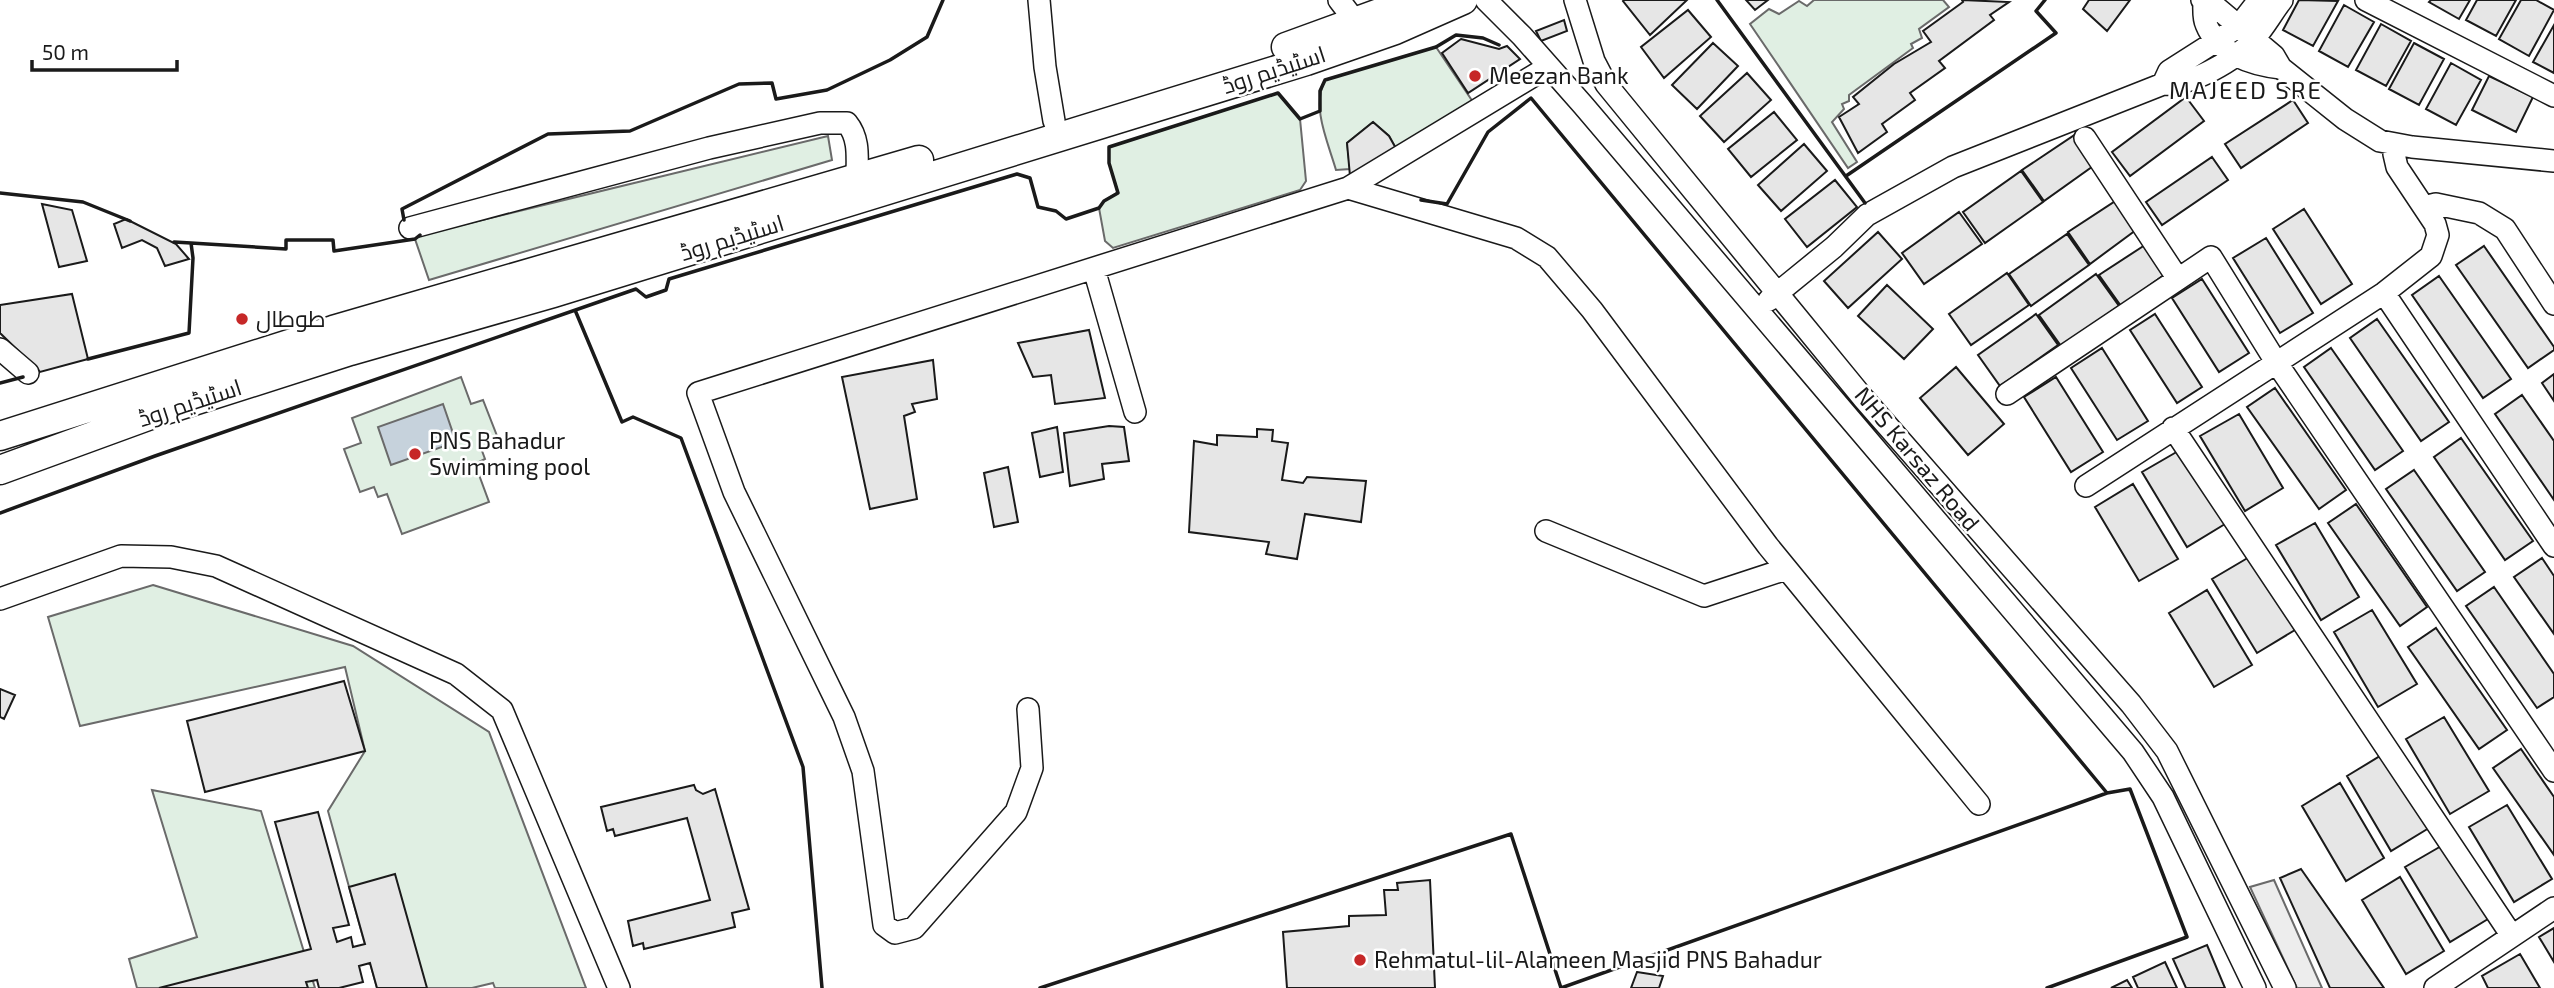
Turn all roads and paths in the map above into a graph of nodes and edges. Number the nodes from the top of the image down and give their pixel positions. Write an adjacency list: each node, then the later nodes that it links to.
1 (1039, 0): 20 (street)
2 (1415, 0): 10 (main road, اسٹیڈیم روڈ)
3 (1463, 0): 41 (main road, اسٹیڈیم روڈ)
4 (1486, 0): 14 (street, NHS Karsaz Road)
5 (1575, 0): 16 (street)
6 (2259, 0): 11 (street)
7 (2281, 0): 11 (street)
8 (2365, 0): 18 (street)
9 (2203, 1): 11 (street); 12 (street)
10 (1347, 11): 20 (main road, اسٹیڈیم روڈ)
11 (2246, 34): 12 (street); 13 (street); 15 (street)
12 (2217, 41): 13 (street); 17 (street)
13 (2236, 57): 15 (street); 17 (street)
14 (1548, 67): 19 (street, NHS Karsaz Road); 25 (street)
15 (2281, 68): 22 (street)
16 (1606, 84): 19 (street); 30 (street)
17 (2163, 84): 30 (street)
18 (2554, 96)
19 (1583, 105): 33 (street, NHS Karsaz Road)
20 (1054, 121): 24 (main road, اسٹیڈیم روڈ)
21 (2085, 138): 29 (street)
22 (2395, 144): 23 (street); 26 (street)
23 (2554, 161)
24 (857, 178): 27 (street); 40 (main road, اسٹیڈیم روڈ)
25 (1348, 188): 28 (street); 45 (street)
26 (2424, 207): 31 (street); 32 (street)
27 (410, 228)
28 (1094, 269): 38 (street); 47 (street)
29 (2178, 279): 35 (street); 37 (street)
30 (1778, 293): 33 (street); 48 (street)
31 (2384, 293): 35 (street); 44 (street)
32 (2554, 304)
33 (1756, 311): 49 (street, NHS Karsaz Road)
34 (2, 352): 36 (street)
35 (2276, 362): 39 (street); 50 (street)
36 (29, 373)
37 (2007, 394)
38 (1135, 412)
39 (2173, 428): 42 (street); 53 (street)
40 (0, 436)
41 (0, 470)
42 (2086, 486)
43 (1546, 531): 45 (street)
44 (2554, 546)
45 (1786, 569): 51 (street)
46 (0, 599): 54 (street)
47 (1028, 709)
48 (2141, 717): 49 (street); 56 (street)
49 (2119, 735): 55 (street, NHS Karsaz Road)
50 (2554, 771)
51 (1979, 804)
52 (2554, 908): 53 (street)
53 (2512, 936): 57 (street)
54 (619, 988)
55 (2255, 988)
56 (2285, 988)
57 (2435, 988)

